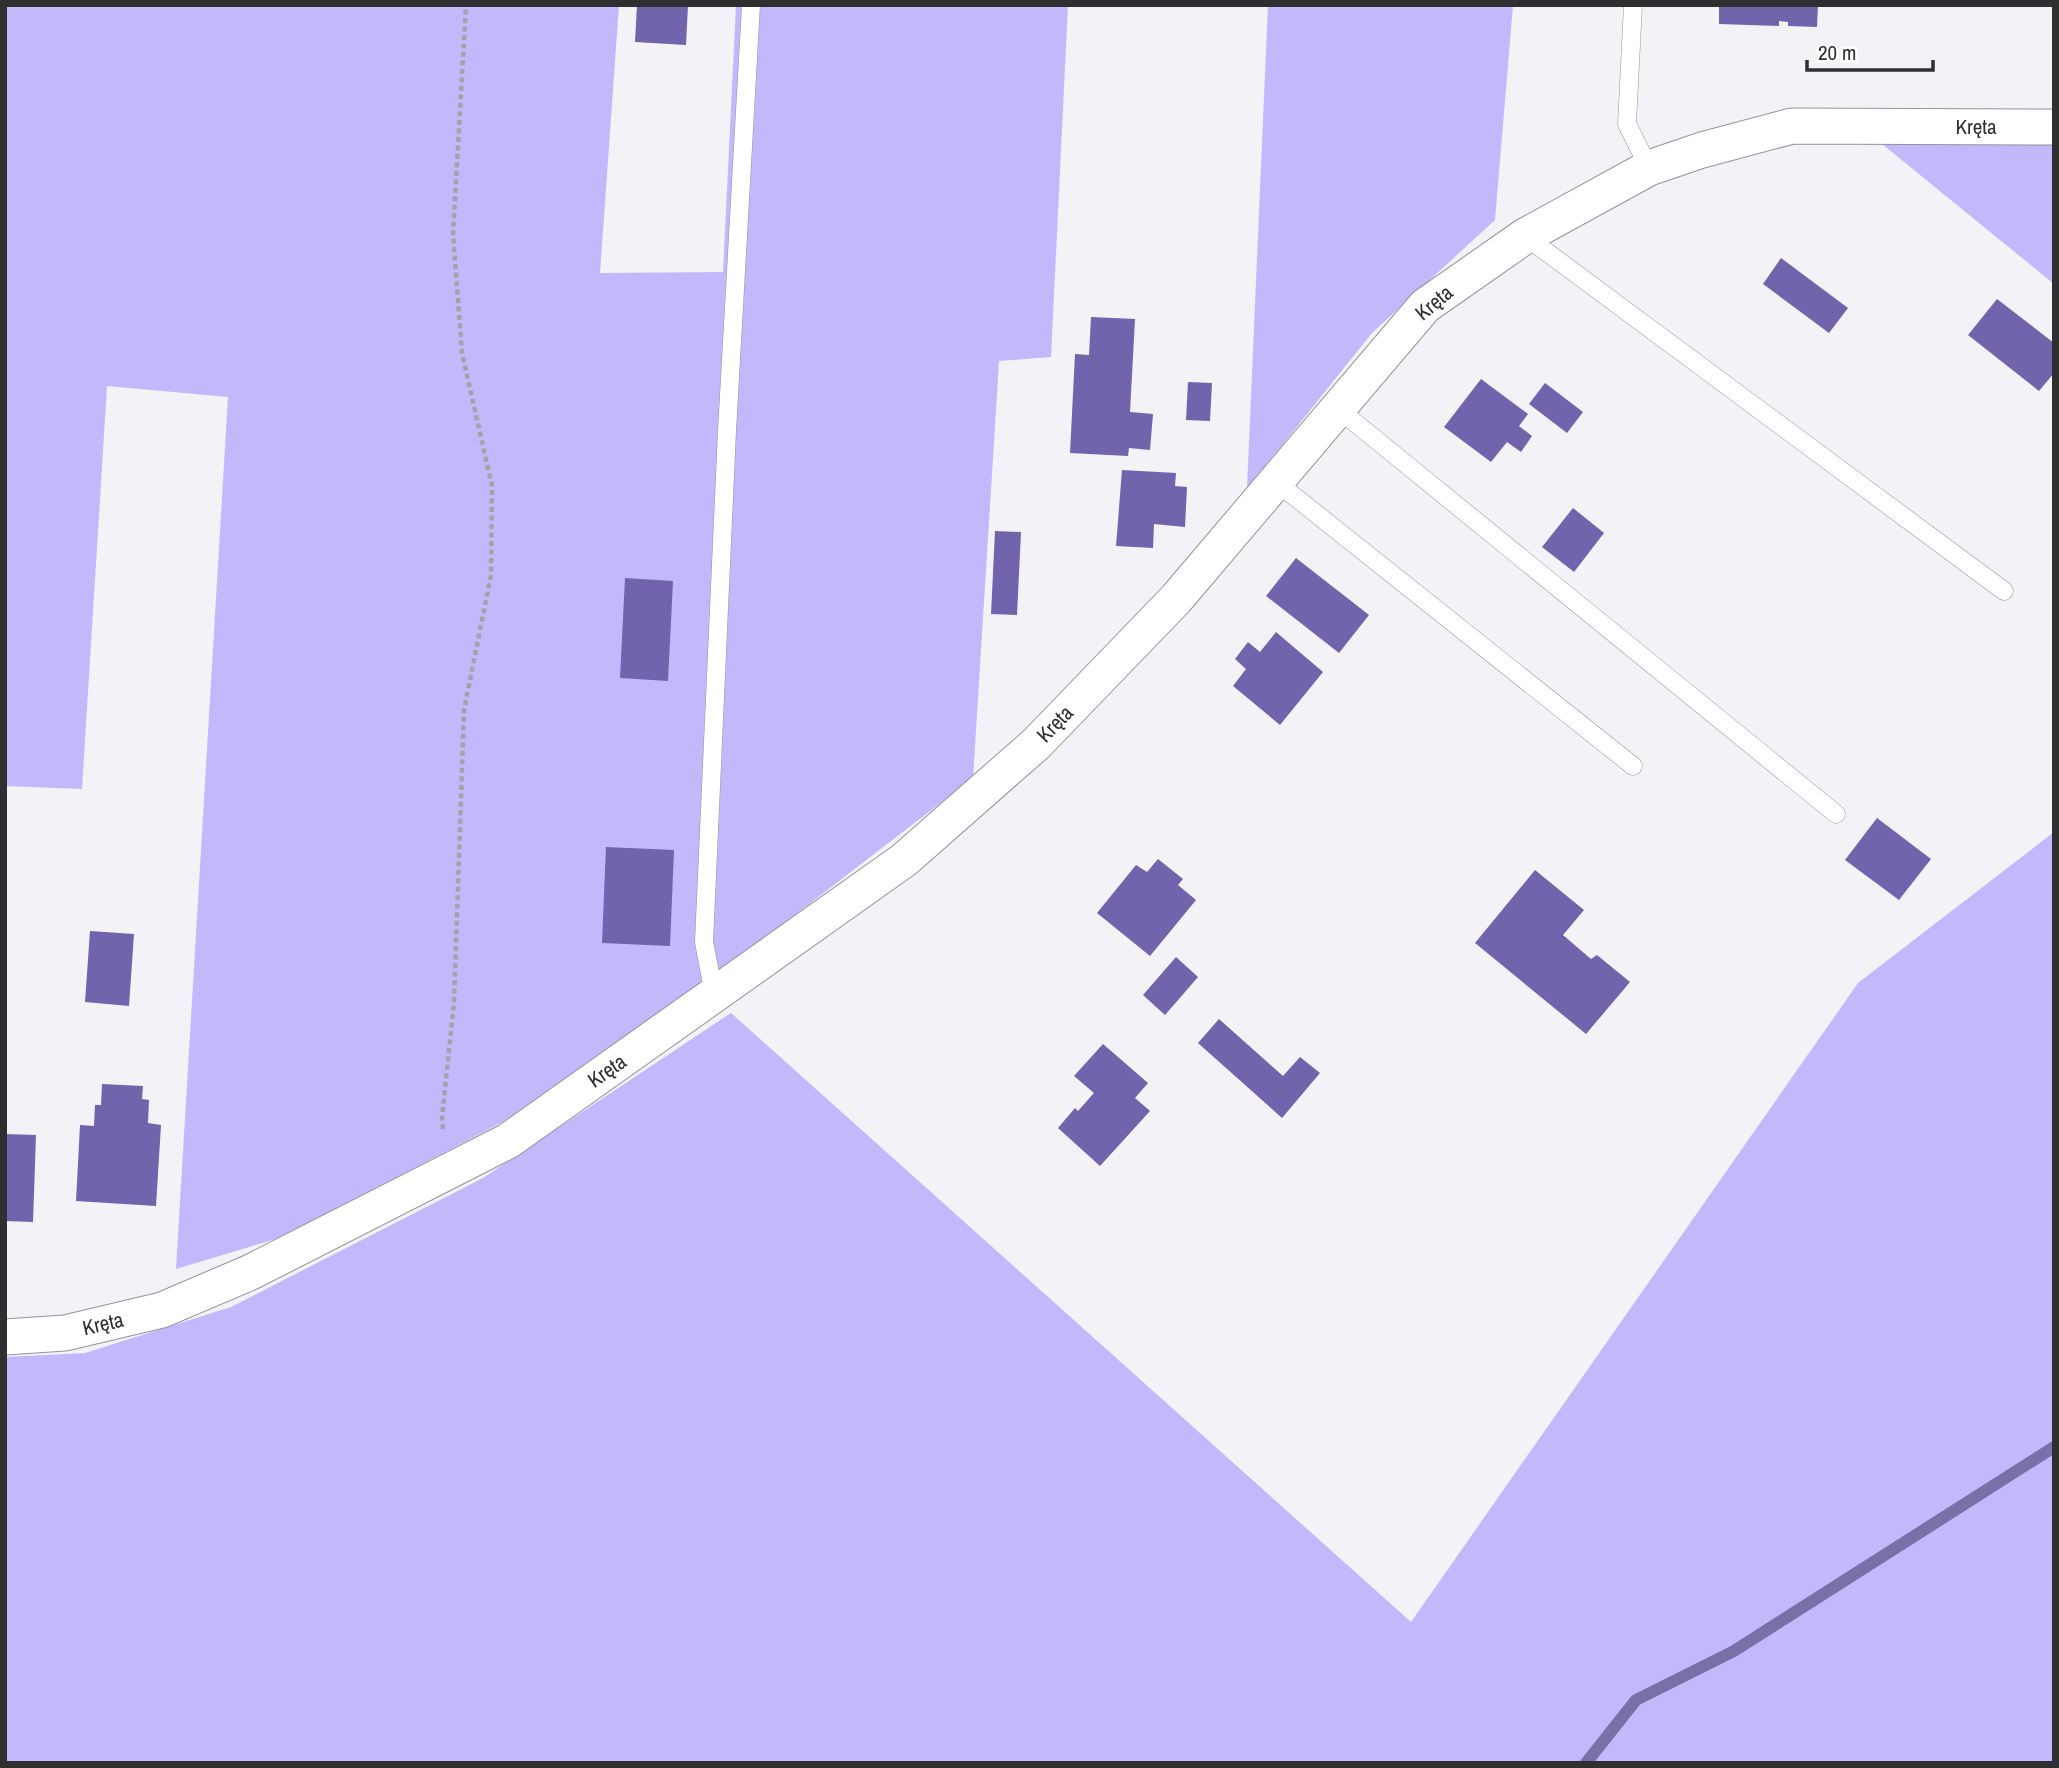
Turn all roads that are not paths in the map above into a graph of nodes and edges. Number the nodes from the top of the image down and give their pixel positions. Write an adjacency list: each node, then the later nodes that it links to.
1 (751, 5): 11 (lane)
2 (1633, 5): 4 (lane)
3 (2054, 127): 4 (street, Kręta)
4 (1649, 168): 5 (street, Kręta)
5 (1525, 236): 6 (street, Kręta); 8 (lane)
6 (1337, 408): 7 (street, Kręta); 10 (lane)
7 (1275, 481): 9 (lane); 11 (street, Kręta)
8 (2004, 591)
9 (1633, 766)
10 (1836, 814)
11 (714, 994): 12 (street, Kręta)
12 (5, 1337)

